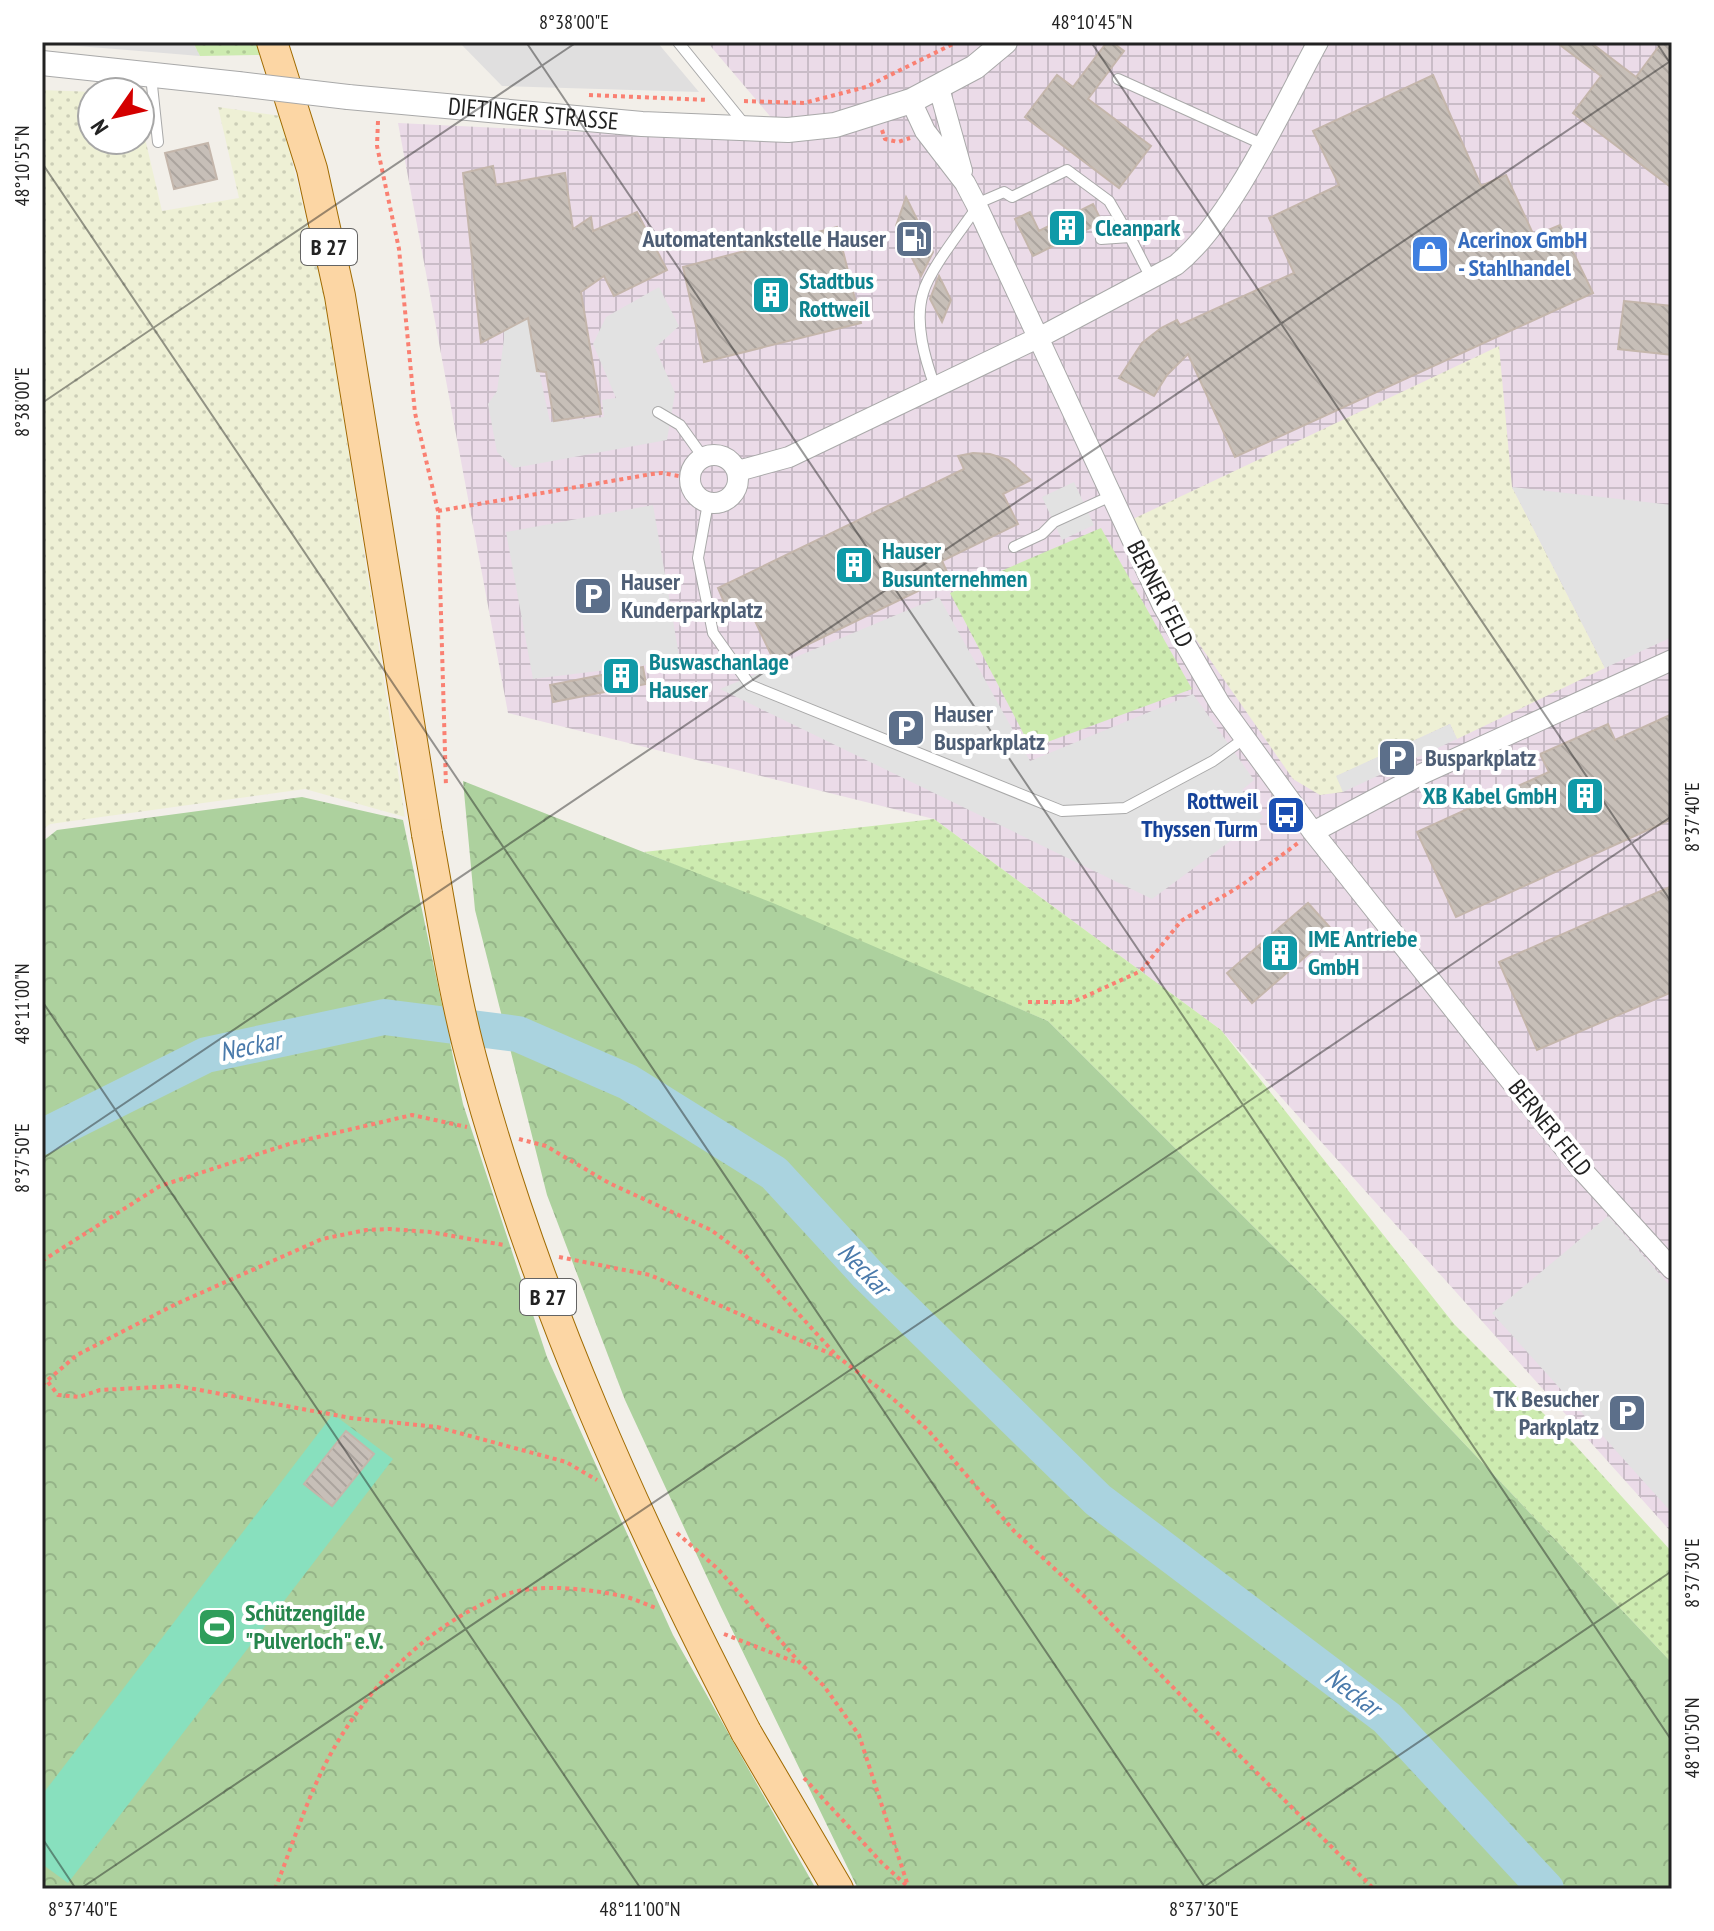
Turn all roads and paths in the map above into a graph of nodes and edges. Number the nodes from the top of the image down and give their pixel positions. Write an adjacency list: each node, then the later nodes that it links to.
1 (272, 42): 51 (main road, B 27, bridge)
2 (678, 42): 11 (lane)
3 (957, 42): 11 (path)
4 (1005, 42): 9 (street, DIETINGER STRASSE)
5 (1318, 42): 15 (street)
6 (42, 63): 7 (street, DIETINGER STRASSE)
7 (151, 75): 10 (street, DIETINGER STRASSE, bridge); 14 (lane)
8 (1118, 79): 15 (lane)
9 (939, 88): 12 (street, DIETINGER STRASSE); 16 (street, BERNER FELD)
10 (380, 101): 13 (street, DIETINGER STRASSE); 29 (path)
11 (728, 101): 13 (lane)
12 (911, 101): 13 (street, DIETINGER STRASSE); 16 (street, BERNER FELD)
13 (746, 126)
14 (158, 142)
15 (1262, 144): 20 (street)
16 (965, 183): 17 (street, BERNER FELD)
17 (976, 205): 18 (lane); 21 (street, BERNER FELD); 22 (lane)
18 (1130, 237): 19 (lane); 20 (lane)
19 (1101, 239)
20 (1151, 278): 21 (street)
21 (1039, 337): 22 (street); 27 (street, BERNER FELD)
22 (935, 387): 25 (street)
23 (658, 412): 24 (lane)
24 (703, 457): 25 (street); 26 (street)
25 (738, 471): 28 (street)
26 (690, 478): 28 (street); 29 (path)
27 (1111, 496): 30 (lane); 32 (street, BERNER FELD)
28 (708, 503): 32 (lane)
29 (438, 511): 33 (path)
30 (1014, 547)
31 (1672, 660): 34 (street)
32 (1245, 738): 34 (street, BERNER FELD)
33 (447, 798)
34 (1313, 832): 35 (path); 41 (street, BERNER FELD)
35 (1028, 1002)
36 (468, 1127): 40 (path)
37 (508, 1136): 42 (path)
38 (504, 1245): 43 (path)
39 (548, 1254): 42 (path)
40 (42, 1261)
41 (1672, 1269)
42 (838, 1357): 52 (path)
43 (48, 1382): 44 (path); 45 (path)
44 (42, 1385)
45 (603, 1483)
46 (674, 1530): 49 (path)
47 (624, 1596): 50 (path)
48 (797, 1768): 49 (path)
49 (908, 1888)
50 (275, 1889)
51 (838, 1889)
52 (1374, 1889)

